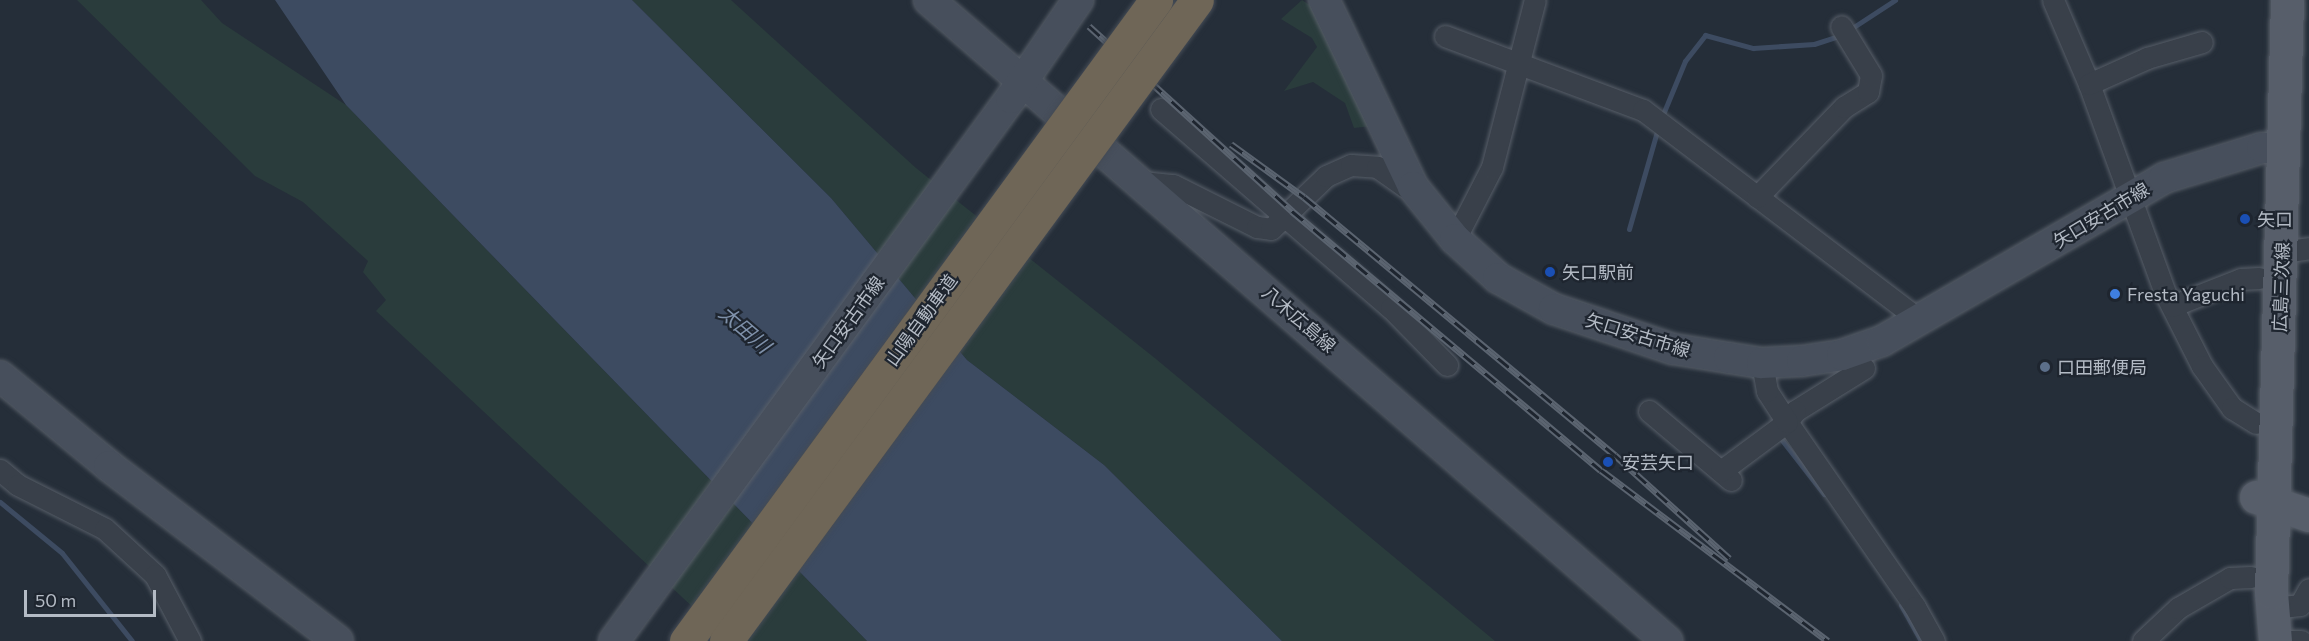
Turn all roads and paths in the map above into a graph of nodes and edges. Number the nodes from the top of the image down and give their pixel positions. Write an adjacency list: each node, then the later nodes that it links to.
1 (929, 0): 14 (main road, 八木広島線)
2 (1078, 0): 14 (main road, 矢口安古市線)
3 (1156, 0): 43 (highway, 山陽自動車道, bridge)
4 (1197, 0): 44 (highway, 山陽自動車道, bridge)
5 (1324, 0): 18 (main road, 矢口安古市線)
6 (1535, 0): 12 (street)
7 (2053, 0): 13 (street)
8 (2286, 1): 16 (main road, 広島三次線)
9 (1841, 26): 19 (street)
10 (1445, 36): 12 (street)
11 (2202, 42): 13 (street)
12 (1518, 65): 19 (street); 22 (street)
13 (2089, 84): 20 (street)
14 (1017, 88): 17 (main road, 八木広島線); 42 (main road, 矢口安古市線)
15 (1161, 109): 21 (street)
16 (2272, 148): 20 (main road, 矢口安古市線); 23 (main road, 広島三次線); 24 (main road, 広島三次線)
17 (1142, 182): 21 (street); 45 (main road, 八木広島線)
18 (1413, 187): 21 (street); 22 (main road, 矢口安古市線)
19 (1757, 197): 26 (street)
20 (2129, 198): 25 (street); 26 (main road, 矢口安古市線)
21 (1286, 215): 28 (street)
22 (1455, 239): 27 (main road, 矢口安古市線)
23 (2296, 250): 35 (main road, 広島三次線)
24 (2259, 278): 25 (street); 33 (main road, 広島三次線)
25 (2172, 306): 33 (street)
26 (1921, 321): 27 (main road, 矢口安古市線)
27 (1762, 363): 32 (street)
28 (1447, 365)
29 (1864, 368): 32 (street)
30 (0, 376): 41 (main road)
31 (1649, 411): 32 (street)
32 (1787, 422): 46 (street)
33 (2256, 423): 35 (main road, 広島三次線)
34 (0, 470): 40 (street)
35 (2265, 499): 36 (main road); 37 (main road, 広島三次線); 39 (main road, 広島三次線)
36 (2309, 515)
37 (2251, 577): 47 (street); 48 (main road, 広島三次線)
38 (2309, 589): 39 (street)
39 (2272, 608): 49 (main road, 広島三次線)
40 (190, 641)
41 (338, 641)
42 (614, 641)
43 (686, 641)
44 (726, 641)
45 (1666, 641)
46 (1934, 641)
47 (2143, 641)
48 (2254, 641)
49 (2277, 641): 50 (street)
50 (2301, 641)

